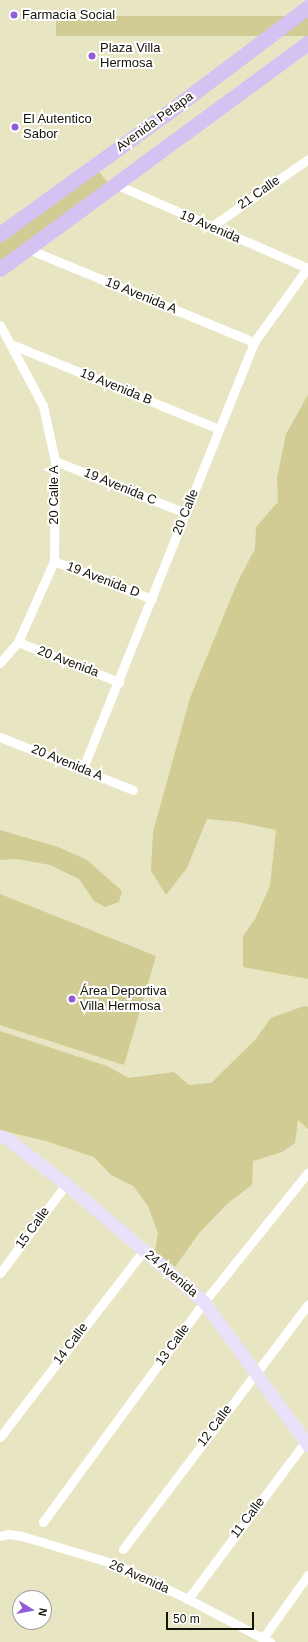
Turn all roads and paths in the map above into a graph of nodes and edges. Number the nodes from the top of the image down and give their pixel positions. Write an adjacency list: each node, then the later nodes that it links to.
1 (308, 7): 4 (main road, Avenida Petapa)
2 (306, 48): 5 (main road, Avenida Petapa)
3 (308, 159): 6 (street, 21 Calle)
4 (99, 163): 5 (main road); 7 (main road, Avenida Petapa)
5 (115, 184): 6 (street, 19 Avenida); 8 (main road, Avenida Petapa)
6 (211, 227): 9 (street, 19 Avenida)
7 (0, 234)
8 (28, 250): 10 (main road, Avenida Petapa); 12 (street, 19 Avenida A)
9 (307, 267): 12 (street, 20 Calle)
10 (0, 269)
11 (0, 325): 13 (street, 20 Calle A)
12 (254, 342): 14 (street, 20 Calle)
13 (13, 345): 14 (street, 19 Avenida B); 15 (street, 20 Calle A)
14 (219, 429): 16 (street, 20 Calle)
15 (55, 461): 16 (street, 19 Avenida C); 17 (street, 20 Calle A)
16 (186, 513): 18 (street, 20 Calle)
17 (54, 561): 18 (street, 19 Avenida D); 19 (street, 20 Calle A)
18 (152, 599): 21 (street, 20 Calle)
19 (18, 642): 20 (street, 20 Calle A); 21 (street, 20 Avenida)
20 (0, 663)
21 (118, 682): 23 (street, 20 Calle)
22 (0, 737): 23 (street, 20 Avenida A)
23 (83, 768): 24 (street, 20 Avenida A)
24 (133, 790)
25 (0, 1136): 27 (main road, 24 Avenida)
26 (308, 1172): 30 (street, 13 Calle)
27 (66, 1184): 28 (main road, 24 Avenida); 29 (street, 15 Calle)
28 (143, 1251): 30 (main road, 24 Avenida); 33 (street, 14 Calle)
29 (0, 1273)
30 (204, 1302): 32 (main road, 24 Avenida); 35 (street, 13 Calle)
31 (308, 1304): 32 (street, 12 Calle)
32 (255, 1372): 34 (main road, 24 Avenida); 37 (street, 12 Calle)
33 (0, 1437)
34 (307, 1442): 39 (street, 11 Calle)
35 (43, 1522)
36 (0, 1536): 39 (street, 26 Avenida)
37 (123, 1549)
38 (308, 1575): 40 (street)
39 (188, 1599): 40 (street, 26 Avenida)
40 (266, 1640)

